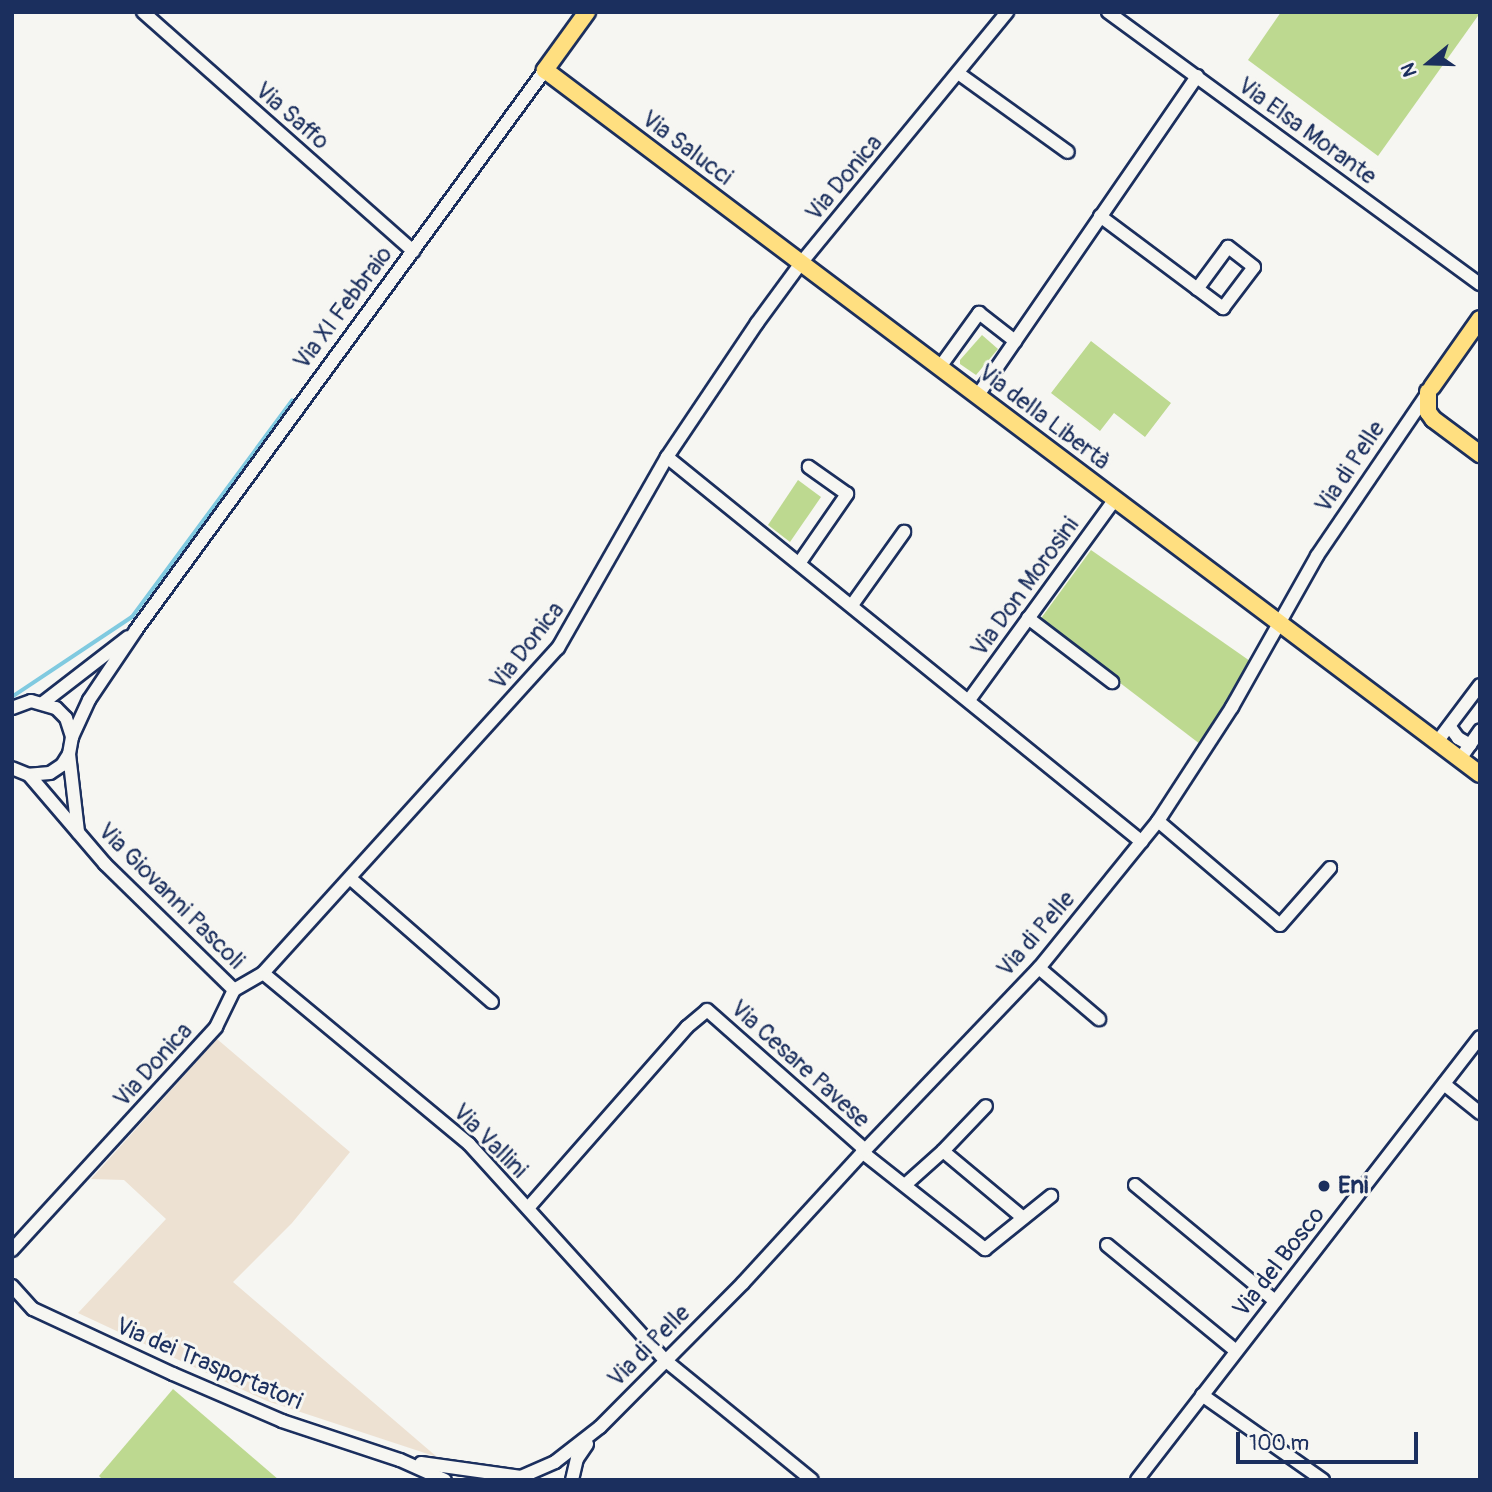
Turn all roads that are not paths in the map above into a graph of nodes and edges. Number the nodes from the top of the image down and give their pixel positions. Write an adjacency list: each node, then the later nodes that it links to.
1 (587, 12): 5 (main road, Via XI Febbraio)
2 (1007, 12): 6 (street, Via Donica)
3 (1108, 12): 7 (street, Via Elsa Morante)
4 (150, 15): 10 (street, Via Saffo)
5 (545, 70): 10 (street, Via XI Febbraio); 11 (main road, Via Salucci)
6 (958, 73): 8 (street); 11 (street, Via Donica)
7 (1197, 76): 9 (street); 12 (street, Via Elsa Morante)
8 (1068, 152)
9 (1100, 216): 13 (street); 15 (street)
10 (413, 251): 30 (street, Via XI Febbraio)
11 (801, 263): 16 (main road, Via della Libertà); 20 (street, Via Donica)
12 (1480, 284)
13 (1197, 289): 13 (street)
14 (1480, 319): 17 (main road, Via di Pelle)
15 (1015, 341): 16 (street); 18 (street)
16 (940, 367): 18 (main road, Via della Libertà)
17 (1430, 390): 19 (main road); 26 (street, Via di Pelle)
18 (978, 395): 22 (main road, Via della Libertà)
19 (1480, 454)
20 (667, 457): 24 (street); 50 (street, Via Donica)
21 (809, 467): 24 (street)
22 (1115, 499): 27 (main road, Via della Libertà); 28 (street, Via Don Morosini)
23 (904, 532): 25 (street)
24 (800, 562): 25 (street)
25 (852, 605): 33 (street)
26 (1289, 605): 27 (street); 29 (street, Via di Pelle)
27 (1259, 608): 29 (main road, Via della Libertà)
28 (1028, 618): 31 (street); 33 (street, Via Don Morosini)
29 (1279, 622): 39 (main road, Via della Libertà); 46 (street, Via di Pelle)
30 (136, 630): 34 (street, Via XI Febbraio); 38 (street, Via XI Febbraio)
31 (1112, 682)
32 (1480, 685): 36 (street)
33 (969, 700): 48 (street)
34 (44, 702): 35 (street); 38 (street)
35 (12, 708)
36 (1450, 727): 39 (street); 40 (street)
37 (1480, 730): 40 (street)
38 (72, 737): 41 (street, Via Giovanni Pascoli)
39 (1437, 742): 42 (main road, Via della Libertà)
40 (1470, 745): 42 (street)
41 (69, 754): 45 (street); 47 (street, Via Giovanni Pascoli)
42 (1460, 759): 44 (main road, Via della Libertà)
43 (12, 768): 45 (street, Via Giovanni Pascoli)
44 (1480, 774)
45 (29, 775): 47 (street, Via Giovanni Pascoli)
46 (1157, 821): 48 (street, Via di Pelle); 49 (street)
47 (78, 832): 53 (street, Via Giovanni Pascoli)
48 (1142, 842): 51 (street, Via di Pelle)
49 (1330, 868)
50 (351, 879): 52 (street, Via Donica); 54 (street)
51 (1039, 968): 55 (street); 60 (street, Via di Pelle)
52 (263, 973): 53 (street, Via Donica); 65 (street, Via Vallini)
53 (234, 990): 68 (street, Via Donica)
54 (492, 1002)
55 (1099, 1019)
56 (1480, 1037): 57 (street, Via del Bosco)
57 (1444, 1084): 59 (street); 70 (street, Via del Bosco)
58 (986, 1106): 61 (street)
59 (1480, 1113)
60 (864, 1151): 62 (street, Via Cesare Pavese); 65 (street, Via Cesare Pavese); 72 (street, Via di Pelle)
61 (943, 1151): 62 (street); 66 (street)
62 (905, 1185): 66 (street, Via Cesare Pavese)
63 (1135, 1185): 70 (street)
64 (1051, 1196): 66 (street)
65 (528, 1208): 72 (street, Via Vallini)
66 (1023, 1218)
67 (1107, 1245): 71 (street)
68 (12, 1250)
69 (12, 1286): 75 (street, Via dei Trasportatori)
70 (1275, 1301): 71 (street, Via del Bosco)
71 (1236, 1351): 73 (street, Via del Bosco)
72 (666, 1362): 74 (street, Via di Pelle); 79 (street, Via Vallini)
73 (1202, 1395): 80 (street, Via del Bosco); 81 (street)
74 (600, 1427): 76 (street, Via di Pelle); 78 (street)
75 (400, 1460): 76 (street, Via dei Trasportatori); 77 (street, Via dei Trasportatori)
76 (520, 1479)
77 (445, 1480)
78 (572, 1480)
79 (812, 1480)
80 (1137, 1480)
81 (1323, 1480)

